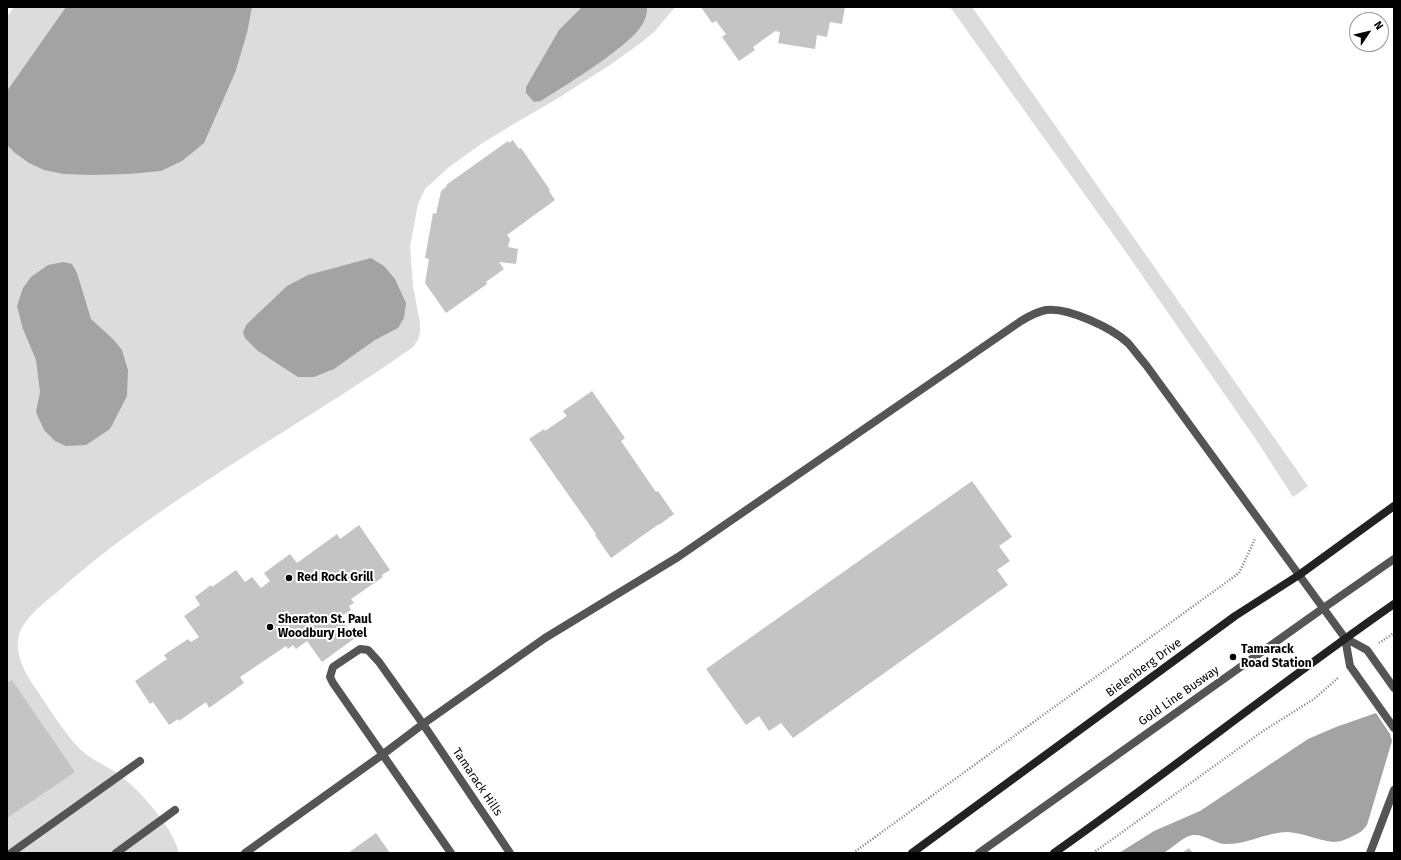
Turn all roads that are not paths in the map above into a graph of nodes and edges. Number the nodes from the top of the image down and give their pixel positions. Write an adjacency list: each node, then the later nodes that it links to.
1 (1394, 506): 3 (street, Bielenberg Drive)
2 (1394, 559): 5 (lane, Gold Line Busway)
3 (1299, 575): 5 (lane); 8 (lane); 19 (street, Bielenberg Drive)
4 (1394, 604): 6 (street)
5 (1322, 609): 6 (lane); 20 (lane, Gold Line Busway)
6 (1345, 638): 7 (lane); 9 (lane); 21 (street)
7 (1394, 688)
8 (423, 724): 10 (lane); 10 (lane, Tamarack Hills); 18 (lane, Tamarack Hills)
9 (1394, 728)
10 (382, 755): 16 (lane); 17 (lane)
11 (140, 761): 14 (lane)
12 (1394, 790): 22 (lane)
13 (175, 810): 15 (lane)
14 (11, 853)
15 (116, 853)
16 (245, 853)
17 (451, 853)
18 (510, 853)
19 (912, 853)
20 (979, 853)
21 (1054, 853)
22 (1370, 853)

